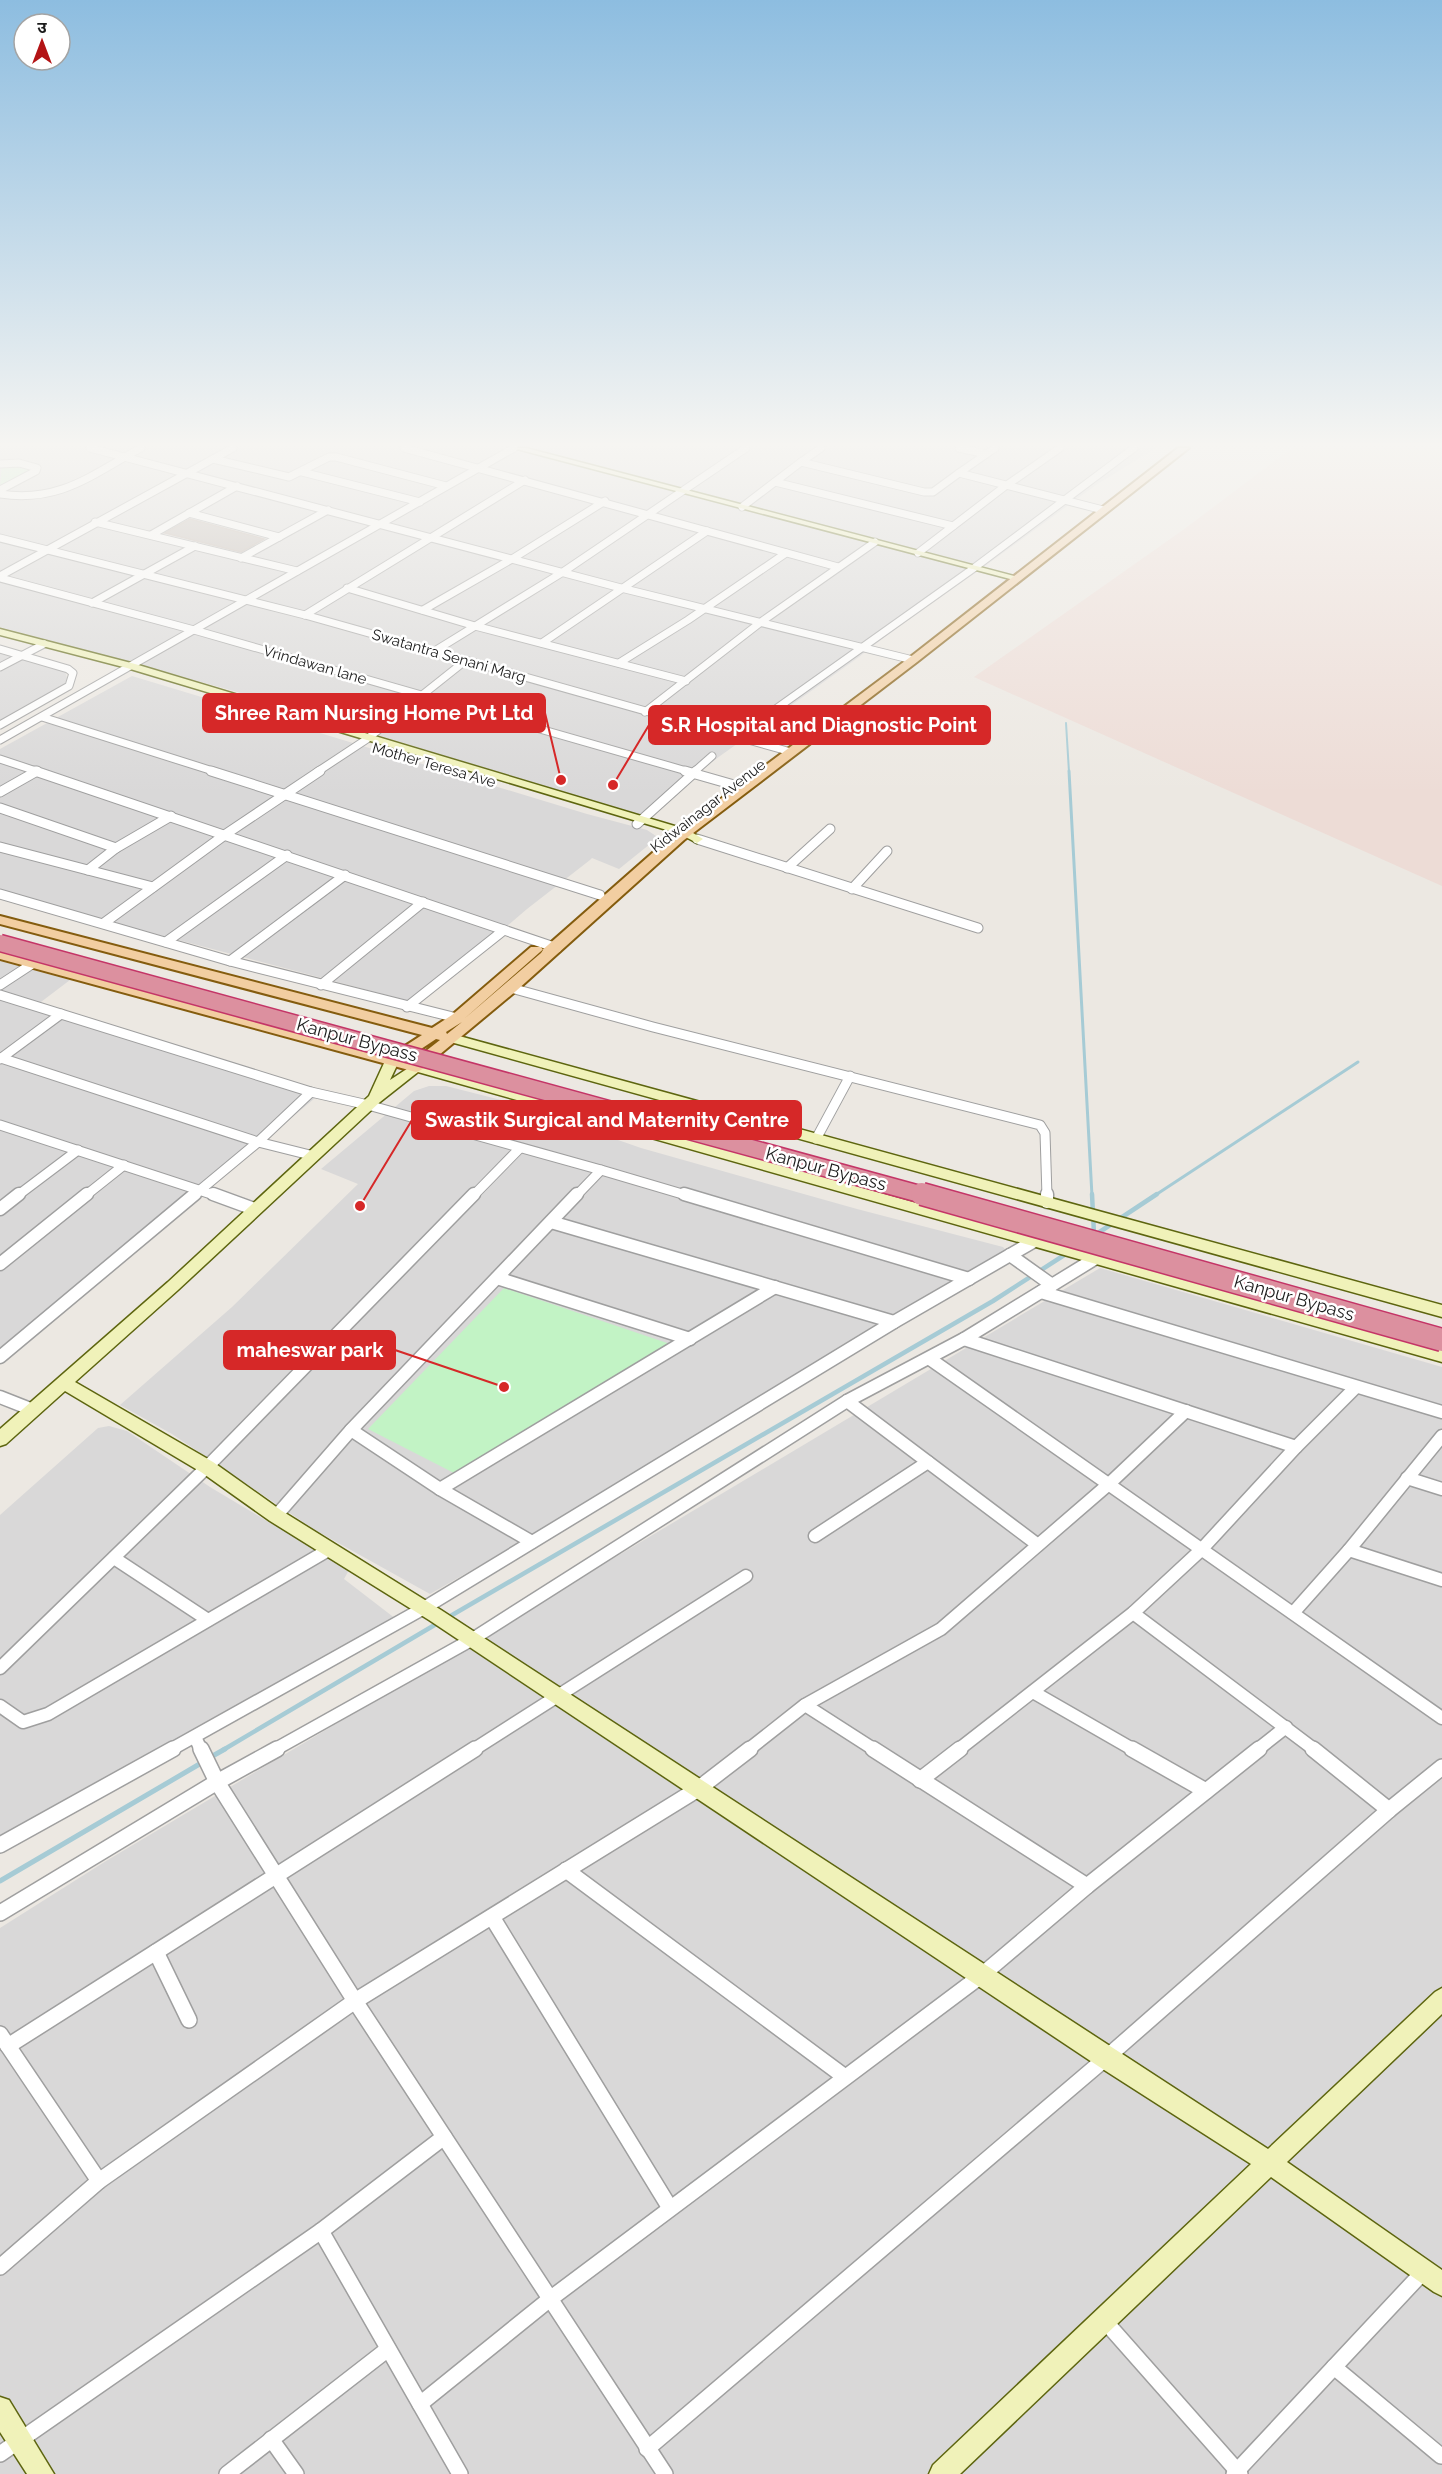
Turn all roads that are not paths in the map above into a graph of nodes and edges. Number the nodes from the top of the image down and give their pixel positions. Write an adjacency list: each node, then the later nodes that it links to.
1 (22, 563): 22 (street)
2 (104, 563): 21 (street, Swatantra Senani Marg)
3 (164, 563): 21 (street)
4 (264, 563): 19 (street)
5 (310, 563): 19 (street)
6 (386, 563): 24 (street)
7 (504, 563): 29 (street)
8 (529, 563): 20 (street)
9 (576, 563): 20 (street)
10 (658, 563): 25 (street)
11 (769, 563): 28 (street)
12 (826, 563): 17 (street)
13 (843, 563): 17 (street)
14 (957, 563): 18 (street)
15 (980, 563): 18 (street)
16 (1029, 563): 23 (main road, Kidwainagar Avenue)
17 (838, 567): 31 (street)
18 (974, 568): 23 (street); 38 (street)
19 (297, 571): 26 (street)
20 (563, 572): 25 (street); 32 (street)
21 (146, 574): 26 (street, Swatantra Senani Marg); 27 (street)
22 (0, 577): 27 (street, Vrindawan lane)
23 (1012, 577): 42 (main road, Kidwainagar Avenue)
24 (347, 588): 29 (street); 30 (street)
25 (621, 588): 28 (street); 36 (street)
26 (248, 599): 30 (street, Swatantra Senani Marg); 33 (street)
27 (92, 603): 33 (street, Vrindawan lane)
28 (704, 607): 31 (street); 44 (street)
29 (423, 610): 32 (street)
30 (305, 615): 40 (street, Swatantra Senani Marg)
31 (761, 622): 38 (street); 47 (street)
32 (476, 626): 36 (street); 40 (street)
33 (194, 630): 46 (street); 48 (street, Vrindawan lane)
34 (0, 632): 37 (street)
35 (0, 638): 37 (street, Mother Teresa Ave)
36 (542, 643): 44 (street)
37 (40, 646): 41 (street); 46 (street, Mother Teresa Ave)
38 (863, 647): 42 (street); 52 (street)
39 (0, 649): 41 (street)
40 (433, 652): 43 (street, Swatantra Senani Marg)
41 (23, 656): 45 (street); 51 (street)
42 (908, 658): 55 (main road, Kidwainagar Avenue)
43 (465, 661): 48 (street); 49 (street, Swatantra Senani Marg)
44 (619, 663): 47 (street)
45 (0, 667)
46 (127, 668): 50 (street); 54 (street, Mother Teresa Ave)
47 (686, 681): 49 (street)
48 (423, 696): 54 (street); 59 (street, Vrindawan lane)
49 (645, 712): 52 (street, Swatantra Senani Marg)
50 (42, 717): 53 (street); 62 (street)
51 (0, 725)
52 (735, 738): 55 (street, Swatantra Senani Marg)
53 (0, 740)
54 (363, 741): 62 (street); 65 (street, Mother Teresa Ave)
55 (786, 751): 60 (main road, Kidwainagar Avenue); 67 (main road, Kidwainagar Avenue)
56 (712, 756): 59 (street)
57 (0, 759): 58 (street)
58 (37, 771): 61 (street); 64 (street)
59 (691, 773): 60 (street, Vrindawan lane); 65 (street)
60 (734, 785): 67 (main road, Kidwainagar Avenue)
61 (0, 792)
62 (284, 795): 68 (street); 80 (street)
63 (0, 808): 71 (street)
64 (171, 816): 68 (street); 71 (street)
65 (639, 822): 67 (street, Mother Teresa Ave)
66 (830, 829): 74 (street)
67 (677, 833): 69 (street, Mother Teresa Ave); 80 (main road, Kidwainagar Avenue); 89 (main road, Kidwainagar Avenue)
68 (226, 834): 73 (street); 77 (street)
69 (697, 839): 74 (street)
70 (0, 847): 75 (street)
71 (116, 848): 75 (street)
72 (887, 851): 78 (street)
73 (287, 855): 76 (street); 87 (street)
74 (787, 868): 78 (street)
75 (88, 870): 77 (street)
76 (345, 875): 81 (street); 91 (street)
77 (153, 887): 83 (street)
78 (852, 889): 84 (street)
79 (0, 894): 83 (street)
80 (600, 895): 89 (main road, Kidwainagar Avenue)
81 (423, 902): 85 (street); 94 (street)
82 (0, 920): 100 (main road)
83 (104, 923): 87 (street)
84 (978, 928)
85 (504, 930): 89 (street); 97 (street)
86 (0, 933): 132 (highway, Kanpur Bypass)
87 (166, 942): 91 (street)
88 (0, 943): 135 (highway, Kanpur Bypass, bridge)
89 (551, 945): 95 (main road, Kidwainagar Avenue); 99 (main road, Kidwainagar Avenue)
90 (0, 955): 92 (main road)
91 (230, 961): 94 (street)
92 (32, 964): 93 (street); 103 (main road)
93 (0, 985)
94 (321, 985): 97 (street)
95 (511, 988): 101 (main road, Kidwainagar Avenue); 105 (street)
96 (0, 995): 98 (street)
97 (407, 1007): 99 (street)
98 (61, 1014): 102 (street); 106 (street)
99 (457, 1018): 100 (main road, Kidwainagar Avenue)
100 (435, 1034): 101 (main road); 103 (main road, Kidwainagar Avenue)
101 (452, 1038): 104 (main road, Kidwainagar Avenue); 109 (street)
102 (0, 1059): 110 (street)
103 (392, 1061): 104 (main road); 107 (street)
104 (416, 1067): 107 (street); 121 (street)
105 (850, 1076): 109 (street); 117 (street)
106 (310, 1092): 107 (street); 110 (street)
107 (371, 1102): 111 (street); 113 (street)
108 (2, 1127): 112 (street)
109 (816, 1138): 117 (street)
110 (258, 1142): 113 (street); 116 (street)
111 (519, 1149): 115 (street); 151 (street)
112 (78, 1150): 114 (street); 118 (street)
113 (314, 1156): 119 (street)
114 (124, 1165): 116 (street); 124 (street)
115 (601, 1170): 120 (street); 126 (street)
116 (200, 1190): 119 (street); 137 (street)
117 (1047, 1202): 130 (street)
118 (0, 1209)
119 (254, 1209): 139 (street)
120 (551, 1222): 125 (street); 128 (street)
121 (1042, 1241): 122 (street); 123 (street)
122 (1089, 1255): 127 (street); 136 (street)
123 (1016, 1259): 126 (street); 127 (street)
124 (0, 1264)
125 (497, 1278): 133 (street); 146 (street)
126 (969, 1279): 131 (street)
127 (1052, 1285): 129 (street)
128 (775, 1287): 131 (street); 133 (street)
129 (1041, 1292): 134 (street); 140 (street)
130 (1442, 1311)
131 (894, 1322): 158 (street)
132 (1442, 1327)
133 (690, 1339): 154 (street)
134 (964, 1339): 138 (street); 144 (street)
135 (1442, 1340)
136 (1442, 1356)
137 (0, 1357)
138 (930, 1359): 142 (street); 153 (street)
139 (64, 1383): 143 (street); 151 (street)
140 (1356, 1387): 145 (street); 149 (street)
141 (0, 1397): 143 (street)
142 (847, 1401): 150 (street); 170 (street)
143 (33, 1410): 148 (street)
144 (1186, 1411): 149 (street); 153 (street)
145 (1442, 1412)
146 (351, 1430): 154 (street); 156 (street)
147 (1442, 1436): 152 (street)
148 (0, 1439)
149 (1296, 1447): 161 (street)
150 (928, 1462): 157 (street); 159 (street)
151 (207, 1467): 156 (street); 163 (street)
152 (1407, 1478): 155 (street); 162 (street)
153 (1110, 1483): 159 (street); 161 (street)
154 (440, 1489): 158 (street)
155 (1442, 1489)
156 (276, 1516): 160 (street)
157 (815, 1536)
158 (532, 1542): 166 (street)
159 (1038, 1545): 174 (street)
160 (330, 1549): 166 (street); 169 (street)
161 (1201, 1550): 167 (street); 168 (street)
162 (1349, 1550): 165 (street); 168 (street)
163 (114, 1558): 169 (street); 171 (street)
164 (746, 1576): 173 (street)
165 (1442, 1580)
166 (429, 1612): 170 (street); 178 (street)
167 (1133, 1613): 172 (street); 177 (street)
168 (1293, 1613): 176 (street)
169 (208, 1620): 175 (street)
170 (467, 1637): 173 (street); 180 (street)
171 (0, 1668)
172 (1033, 1692): 181 (street); 183 (street)
173 (558, 1697): 182 (street); 187 (street)
174 (805, 1705): 181 (street); 182 (street)
175 (0, 1706)
176 (1442, 1718)
177 (1286, 1727): 183 (street); 184 (street)
178 (197, 1741): 180 (street); 185 (street)
179 (1442, 1767): 184 (street)
180 (215, 1777): 187 (street); 189 (street)
181 (920, 1780): 188 (street)
182 (698, 1789): 186 (street); 192 (street)
183 (1206, 1791): 188 (street)
184 (1389, 1810): 197 (street)
185 (0, 1845)
186 (566, 1870): 190 (street); 198 (street)
187 (276, 1875): 191 (street); 193 (street)
188 (1087, 1886): 192 (street)
189 (0, 1913)
190 (492, 1917): 193 (street); 202 (street)
191 (156, 1952): 195 (street); 196 (street)
192 (982, 1975): 197 (street); 198 (street)
193 (355, 2001): 199 (street); 201 (street)
194 (1440, 2004): 200 (street)
195 (189, 2020)
196 (4, 2040): 201 (street)
197 (1106, 2058): 200 (street); 214 (street)
198 (846, 2078): 202 (street)
199 (444, 2137): 203 (street); 206 (street)
200 (1268, 2162): 205 (street); 207 (street)
201 (99, 2181): 204 (street)
202 (670, 2208): 206 (street)
203 (321, 2231): 208 (street); 213 (street)
204 (0, 2267)
205 (1433, 2277): 209 (street)
206 (550, 2299): 210 (street); 214 (street)
207 (1103, 2319): 216 (street); 222 (street)
208 (387, 2349): 210 (street); 212 (street)
209 (1334, 2367): 215 (street); 216 (street)
210 (420, 2404): 220 (street)
211 (0, 2409): 213 (street)
212 (271, 2439): 218 (street); 219 (street)
213 (10, 2447): 217 (street)
214 (647, 2450): 221 (street)
215 (1441, 2456)
216 (1237, 2473)
217 (41, 2474)
218 (227, 2474)
219 (296, 2474)
220 (460, 2474)
221 (665, 2474)
222 (942, 2474)

